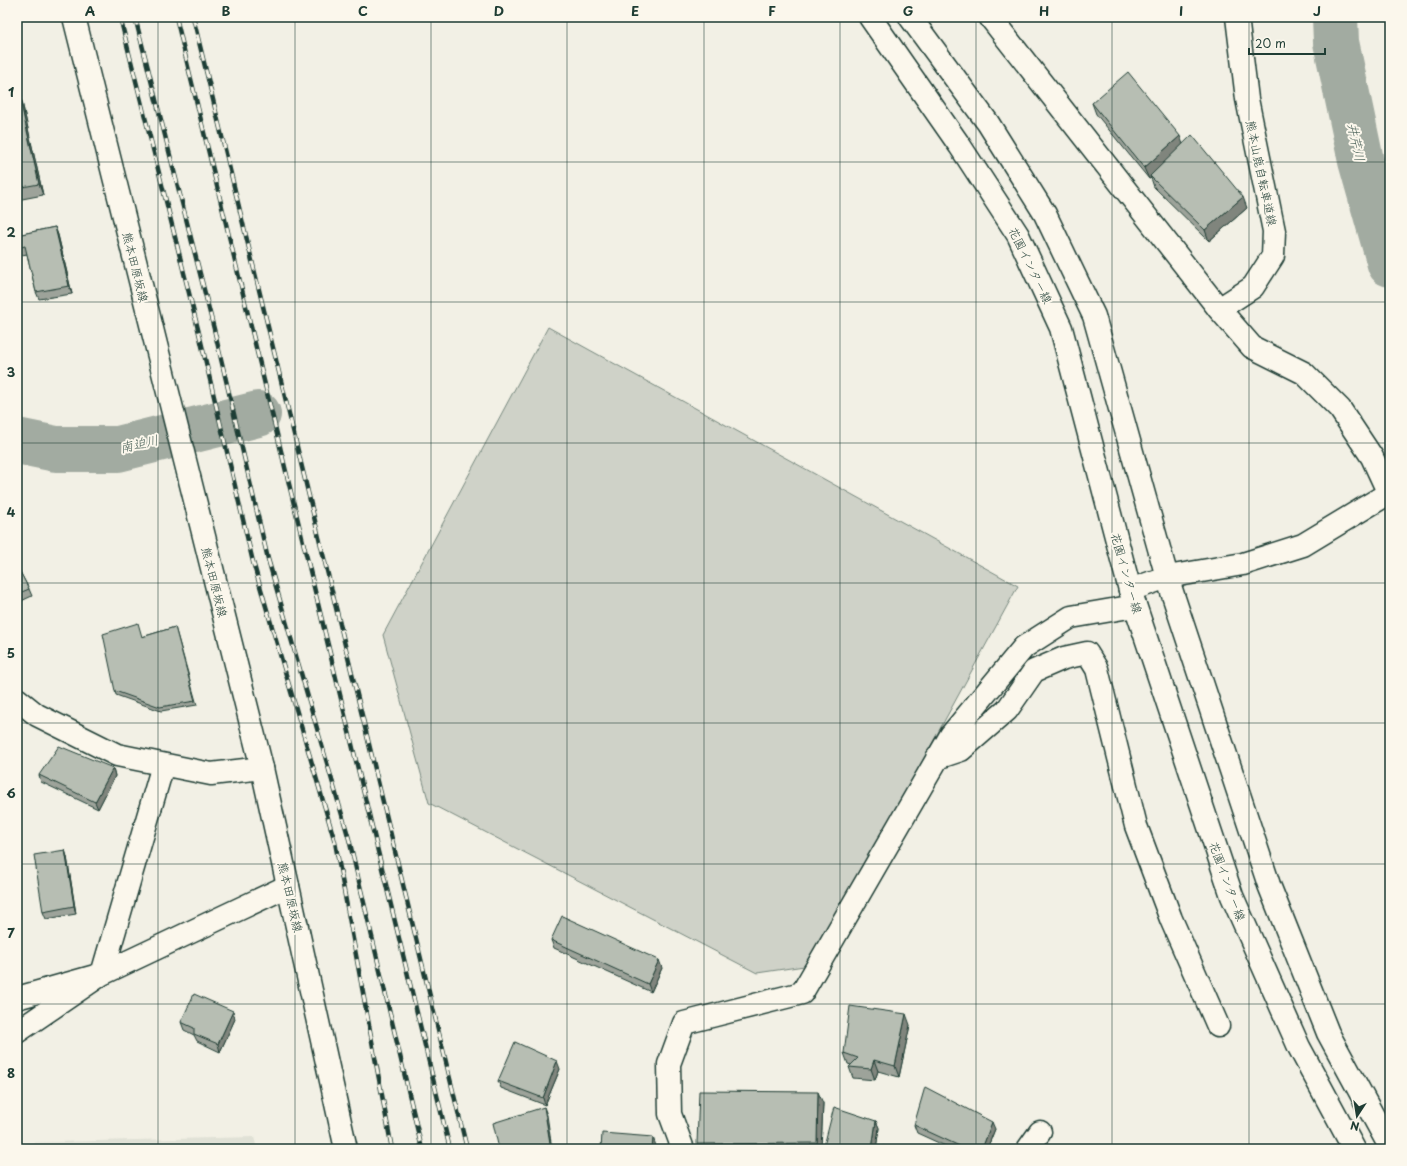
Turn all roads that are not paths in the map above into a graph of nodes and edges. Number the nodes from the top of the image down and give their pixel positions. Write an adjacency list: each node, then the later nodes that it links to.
1 (74, 17): 13 (main road, 熊本田原坂線)
2 (870, 17): 9 (main road, 花園インター線)
3 (910, 17): 8 (main road)
4 (990, 17): 6 (main road)
5 (1238, 17): 6 (main road, 熊本山鹿自転車道線)
6 (1219, 309): 7 (main road)
7 (1390, 494): 8 (main road)
8 (1167, 577): 9 (main road); 19 (main road)
9 (1133, 598): 11 (main road); 22 (main road, 花園インター線)
10 (17, 699): 12 (main road)
11 (937, 758): 17 (main road); 21 (main road)
12 (163, 765): 13 (main road); 15 (main road)
13 (262, 768): 14 (main road, 熊本田原坂線)
14 (288, 886): 15 (main road); 20 (main road, 熊本田原坂線)
15 (102, 974): 16 (main road); 18 (main road)
16 (17, 998)
17 (1218, 1026)
18 (17, 1032)
19 (1390, 1147)
20 (346, 1149)
21 (683, 1149)
22 (1354, 1149)

